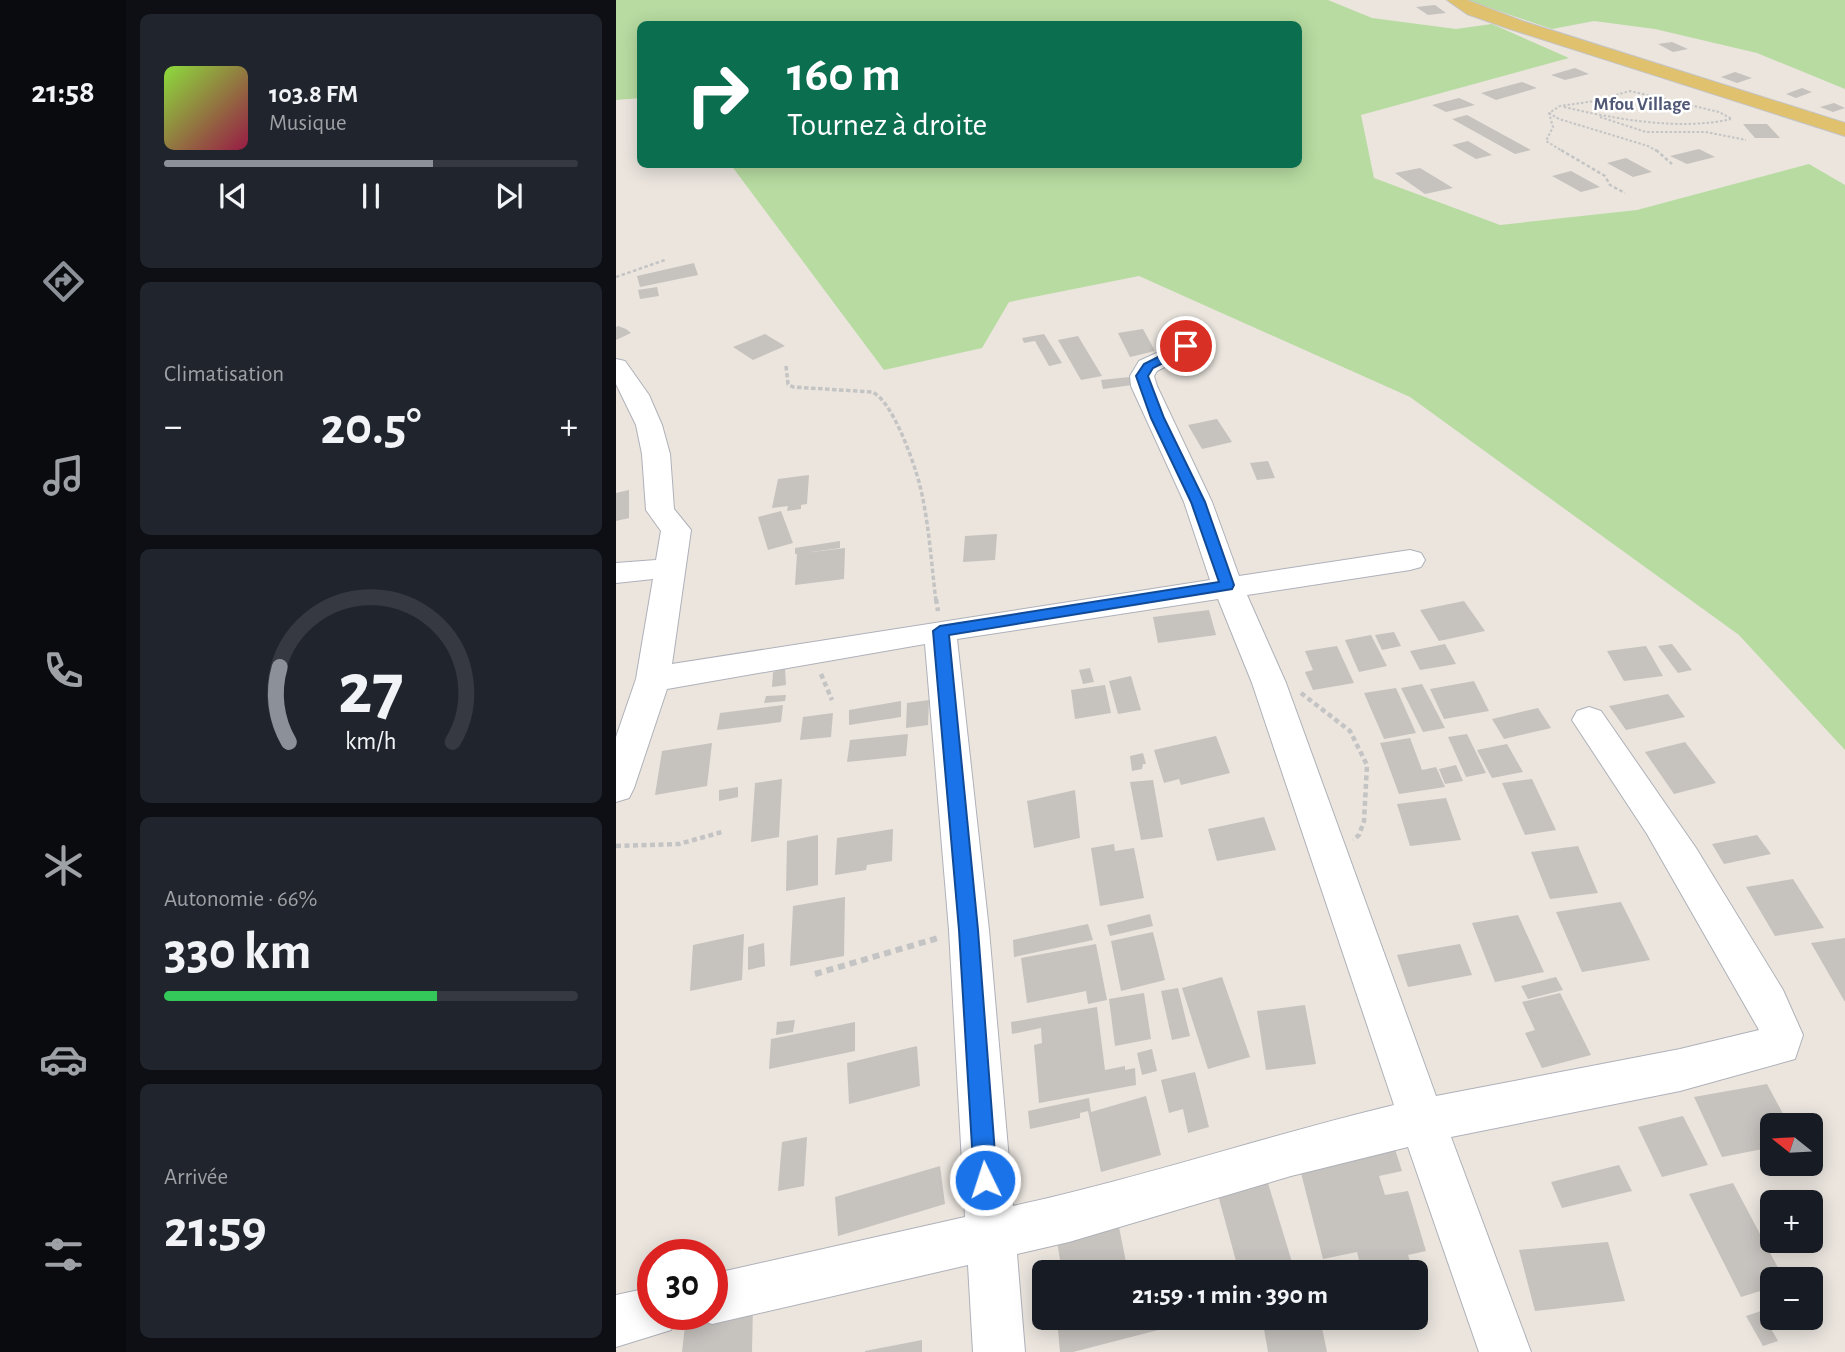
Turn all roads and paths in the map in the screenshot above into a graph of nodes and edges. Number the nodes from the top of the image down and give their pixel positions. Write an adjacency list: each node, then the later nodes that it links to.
1 (1455, 0): 5 (main road)
2 (1560, 106): 3 (path); 4 (path); 4 (path)
3 (1549, 113): 7 (path); 8 (path)
4 (1596, 115): 6 (path)
5 (1845, 130)
6 (1746, 140)
7 (1672, 164)
8 (1625, 193)
9 (665, 260): 10 (path)
10 (616, 277)
11 (1186, 346): 17 (street)
12 (616, 366): 15 (street)
13 (786, 366): 18 (path)
14 (1410, 560): 17 (street)
15 (670, 568): 16 (street); 19 (street)
16 (616, 573)
17 (1227, 585): 18 (street); 20 (street)
18 (940, 631): 19 (street); 26 (street)
19 (653, 679): 22 (street)
20 (1269, 683): 25 (street); 25 (path)
21 (1588, 720): 28 (street)
22 (616, 788)
23 (722, 832): 24 (path)
24 (616, 846)
25 (1331, 859): 28 (street)
26 (969, 930): 27 (path); 29 (street)
27 (815, 974)
28 (1422, 1121): 29 (street); 34 (street)
29 (989, 1236): 30 (street); 33 (street)
30 (728, 1295)
31 (637, 1316): 32 (street)
32 (616, 1321)
33 (999, 1352)
34 (1505, 1352)

